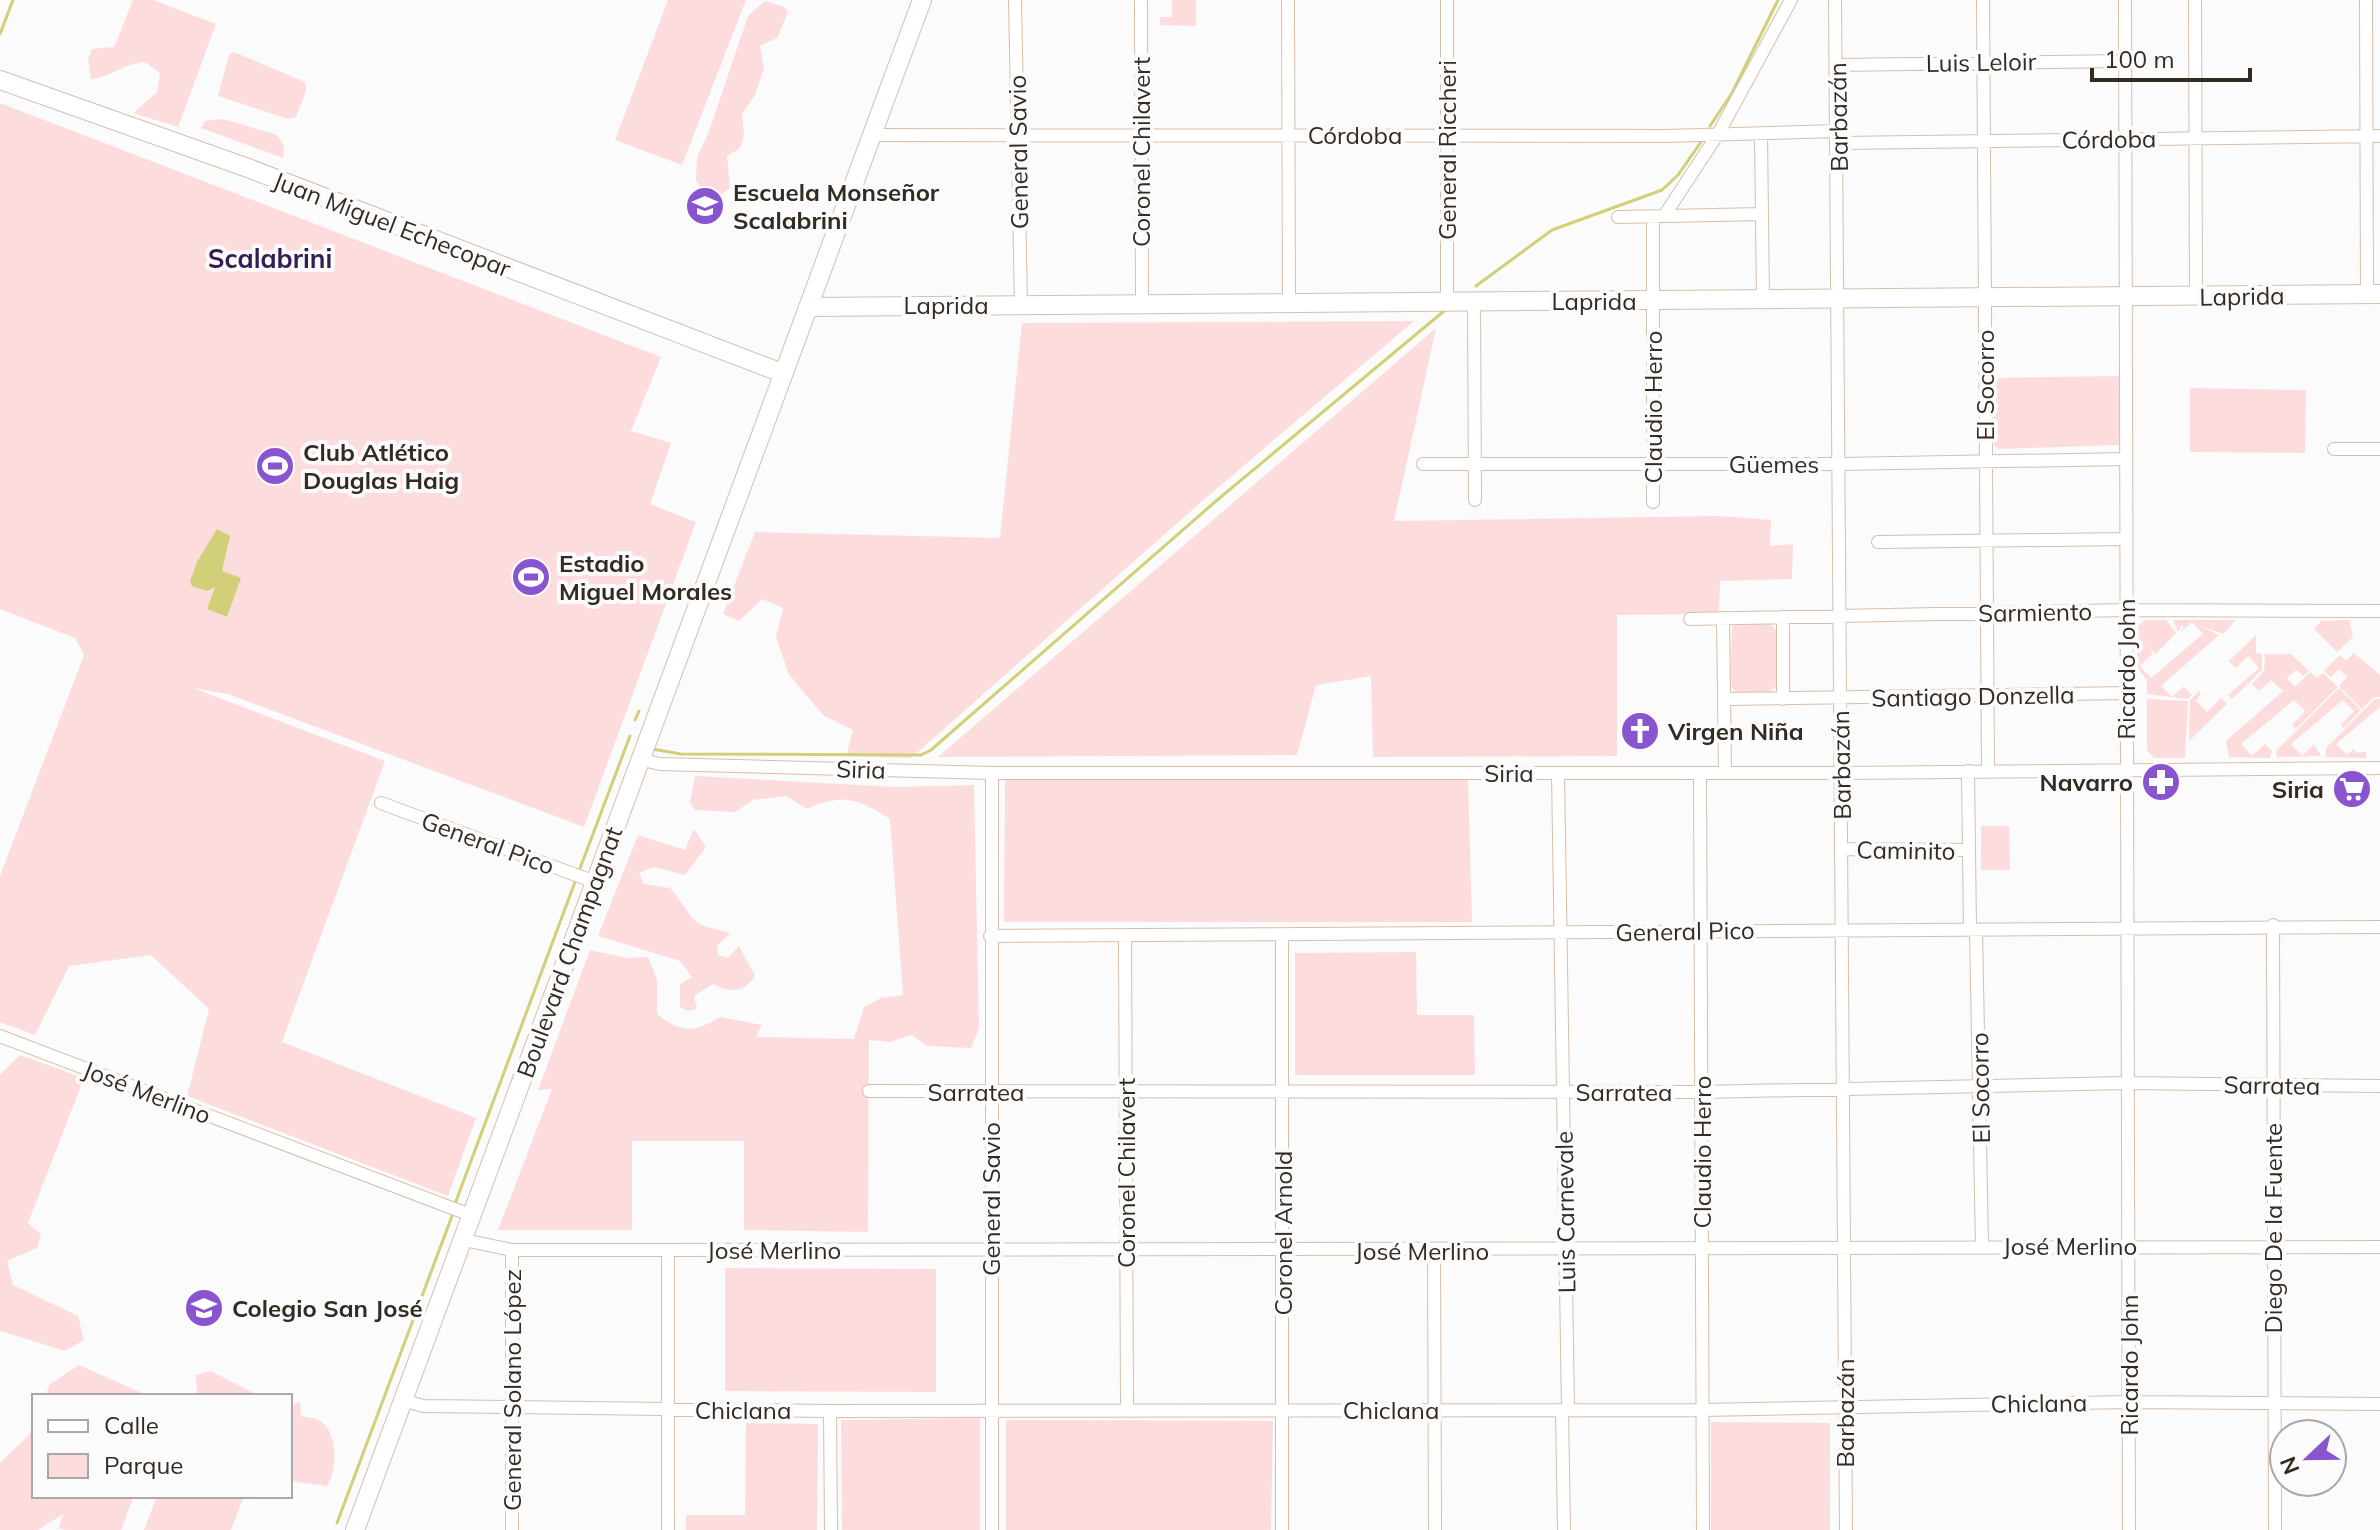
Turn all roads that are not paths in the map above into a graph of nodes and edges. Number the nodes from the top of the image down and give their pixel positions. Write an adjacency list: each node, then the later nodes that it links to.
1 (922, 0): 18 (street, Boulevard Champagnat)
2 (1015, 0): 21 (street, General Savio)
3 (1141, 0): 22 (street, Coronel Chilavert)
4 (1288, 0): 19 (street)
5 (1447, 0): 20 (street, General Riccheri)
6 (1791, 0): 17 (street)
7 (1835, 0): 14 (street, Barbazán)
8 (1983, 0): 13 (street, El Socorro)
9 (2125, 0): 12 (street, Ricardo John)
10 (2195, 0): 25 (street)
11 (2366, 0): 23 (street)
12 (2125, 61): 13 (street, Luis Leloir); 26 (street, Ricardo John)
13 (1983, 62): 14 (street, Luis Leloir); 27 (street, El Socorro)
14 (1837, 65): 24 (street, Barbazán)
15 (0, 80): 44 (street, Juan Miguel Echecopar)
16 (1761, 133): 17 (street, Córdoba); 24 (street, Córdoba); 28 (street)
17 (1718, 134): 20 (street, Córdoba); 29 (street)
18 (872, 135): 21 (street, Córdoba); 43 (street, Boulevard Champagnat)
19 (1287, 135): 20 (street, Córdoba); 22 (street, Córdoba); 40 (street)
20 (1447, 135): 37 (street, General Riccheri)
21 (1017, 136): 22 (street, Córdoba); 41 (street, General Savio)
22 (1141, 136): 42 (street, Coronel Chilavert)
23 (2373, 136): 25 (street, Córdoba); 31 (street)
24 (1838, 137): 27 (street, Córdoba); 33 (street, Barbazán)
25 (2196, 138): 26 (street, Córdoba); 35 (street)
26 (2125, 140): 27 (street, Córdoba); 32 (street, Ricardo John)
27 (1984, 141): 34 (street, El Socorro)
28 (1762, 214): 29 (street); 36 (street)
29 (1659, 216): 30 (street); 39 (street, Claudio Herro)
30 (1618, 217)
31 (2374, 294): 35 (street, Laprida)
32 (2126, 296): 34 (street, Laprida); 35 (street, Laprida); 47 (street, Ricardo John)
33 (1839, 297): 34 (street, Laprida); 36 (street, Laprida); 51 (street, Barbazán)
34 (1985, 297): 48 (street, El Socorro)
35 (2196, 297)
36 (1763, 299): 39 (street, Laprida)
37 (1447, 300): 38 (street, Laprida); 40 (street, Laprida)
38 (1474, 300): 39 (street, Laprida); 50 (street)
39 (1653, 301): 52 (street, Claudio Herro)
40 (1289, 303): 42 (street, Laprida)
41 (1021, 305): 42 (street, Laprida); 43 (street, Laprida)
42 (1142, 305)
43 (808, 307): 44 (street, Boulevard Champagnat)
44 (782, 373): 70 (street, Boulevard Champagnat)
45 (2334, 449): 46 (street)
46 (2380, 449)
47 (2126, 459): 48 (street, Güemes); 55 (street, Ricardo John)
48 (1985, 461): 51 (street, Güemes); 56 (street, El Socorro)
49 (1423, 464): 50 (street, Güemes)
50 (1475, 464): 52 (street, Güemes); 53 (street)
51 (1840, 464): 52 (street, Güemes); 61 (street, Barbazán)
52 (1653, 465): 54 (street, Claudio Herro)
53 (1475, 500)
54 (1653, 502)
55 (2126, 539): 56 (street); 58 (street, Ricardo John)
56 (1986, 540): 57 (street); 60 (street, El Socorro)
57 (1878, 542)
58 (2126, 610): 59 (street, Sarmiento); 60 (street, Sarmiento); 65 (street, Ricardo John)
59 (2380, 611)
60 (1987, 613): 61 (street, Sarmiento); 66 (street, El Socorro)
61 (1840, 616): 62 (street, Sarmiento); 69 (street, Barbazán)
62 (1783, 617): 63 (street, Sarmiento); 68 (street)
63 (1723, 618): 64 (street, Sarmiento); 67 (street)
64 (1690, 619)
65 (2127, 693): 66 (street, Santiago Donzella); 71 (street, Ricardo John)
66 (1988, 697): 69 (street, Santiago Donzella); 74 (street, El Socorro)
67 (1724, 699): 68 (street, Santiago Donzella); 78 (street)
68 (1783, 699): 69 (street, Santiago Donzella)
69 (1840, 699): 79 (street, Barbazán)
70 (639, 759): 75 (street, Siria); 83 (street, Boulevard Champagnat)
71 (2127, 768): 72 (street, Siria); 74 (street, Siria); 85 (street, Ricardo John)
72 (2380, 768)
73 (1968, 771): 74 (street, Siria); 79 (street, Siria); 82 (street, El Socorro)
74 (1988, 771)
75 (992, 773): 76 (street, Siria); 91 (street, General Savio)
76 (1558, 773): 77 (street, Siria); 90 (street, Luis Carnevale)
77 (1700, 773): 78 (street, Siria); 87 (street, Claudio Herro)
78 (1725, 773): 79 (street, Siria)
79 (1842, 773): 81 (street, Barbazán)
80 (381, 803): 83 (street, General Pico)
81 (1842, 849): 82 (street, Caminito); 89 (street, Barbazán)
82 (1969, 850): 88 (street, El Socorro)
83 (595, 882): 106 (street, Boulevard Champagnat)
84 (2273, 925): 85 (street, General Pico); 86 (street, General Pico); 96 (street, Diego De la Fuente)
85 (2127, 927): 88 (street, General Pico); 95 (street, Ricardo John)
86 (2380, 927)
87 (1701, 930): 89 (street, General Pico); 90 (street, General Pico); 103 (street, Claudio Herro)
88 (1973, 930): 89 (street, General Pico); 98 (street, El Socorro)
89 (1842, 931): 100 (street, Barbazán)
90 (1561, 933): 93 (street, General Pico); 102 (street, Luis Carnevale)
91 (990, 936): 92 (street, General Pico); 101 (street, General Savio)
92 (1125, 936): 93 (street, General Pico); 104 (street, Coronel Chilavert)
93 (1282, 936): 105 (street, Coronel Arnold)
94 (0, 1036): 106 (street, José Merlino)
95 (2128, 1083): 96 (street, Sarratea); 98 (street, Sarratea); 110 (street, Ricardo John)
96 (2272, 1085): 97 (street, Sarratea); 108 (street, Diego De la Fuente)
97 (2380, 1086)
98 (1981, 1087): 100 (street, Sarratea); 109 (street, El Socorro)
99 (869, 1091): 101 (street, Sarratea)
100 (1842, 1091): 103 (street, Sarratea); 111 (street, Barbazán)
101 (991, 1092): 104 (street, Sarratea); 114 (street, General Savio)
102 (1563, 1092): 103 (street, Sarratea); 105 (street, Sarratea); 115 (street, Luis Carnevale)
103 (1702, 1092): 113 (street, Claudio Herro)
104 (1126, 1093): 105 (street, Sarratea); 118 (street, Coronel Chilavert)
105 (1282, 1093): 119 (street, Coronel Arnold)
106 (473, 1216): 107 (street, Boulevard Champagnat)
107 (464, 1240): 116 (street, José Merlino); 121 (street, Boulevard Champagnat)
108 (2274, 1245): 110 (street, José Merlino); 112 (street, José Merlino); 123 (street, Diego De la Fuente)
109 (1982, 1246): 110 (street, José Merlino); 111 (street, José Merlino)
110 (2128, 1246): 122 (street, Ricardo John)
111 (1845, 1247): 113 (street, José Merlino); 125 (street, Barbazán)
112 (2380, 1247)
113 (1702, 1248): 115 (street, José Merlino); 132 (street, Claudio Herro)
114 (990, 1249): 117 (street, José Merlino); 118 (street, José Merlino); 134 (street, General Savio)
115 (1566, 1249): 120 (street, José Merlino); 131 (street, Luis Carnevale)
116 (512, 1250): 117 (street, José Merlino); 126 (street, General Solano López)
117 (668, 1250): 128 (street)
118 (1126, 1251): 119 (street, José Merlino); 129 (street, Coronel Chilavert)
119 (1283, 1252): 120 (street, José Merlino); 127 (street, Coronel Arnold)
120 (1434, 1252): 130 (street)
121 (403, 1400): 126 (street, Chiclana); 135 (street, Boulevard Champagnat)
122 (2129, 1402): 123 (street, Chiclana); 125 (street, Chiclana); 145 (street, Ricardo John)
123 (2273, 1403): 124 (street, Chiclana); 146 (street, Diego De la Fuente)
124 (2380, 1404)
125 (1845, 1407): 132 (street, Chiclana); 144 (street, Barbazán)
126 (513, 1408): 128 (street, Chiclana); 136 (street, General Solano López)
127 (1282, 1409): 129 (street, Chiclana); 130 (street, Chiclana); 140 (street, Coronel Arnold)
128 (667, 1410): 133 (street, Chiclana); 137 (street)
129 (1127, 1410): 134 (street, Chiclana)
130 (1435, 1410): 131 (street, Chiclana); 141 (street)
131 (1565, 1410): 132 (street, Chiclana); 142 (street, Luis Carnevale)
132 (1703, 1410): 143 (street, Claudio Herro)
133 (830, 1411): 134 (street, Chiclana); 138 (street)
134 (992, 1411): 139 (street, General Savio)
135 (355, 1530)
136 (512, 1530)
137 (668, 1530)
138 (831, 1530)
139 (992, 1530)
140 (1282, 1530)
141 (1435, 1530)
142 (1564, 1530)
143 (1703, 1530)
144 (1846, 1530)
145 (2129, 1530)
146 (2275, 1530)

